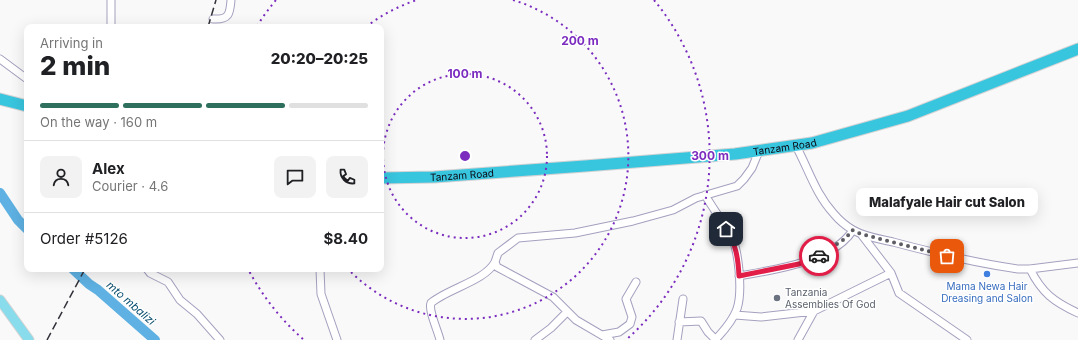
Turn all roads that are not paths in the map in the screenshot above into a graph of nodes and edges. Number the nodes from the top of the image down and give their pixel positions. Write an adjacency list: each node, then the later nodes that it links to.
1 (111, 0): 4 (street)
2 (231, 0): 3 (street)
3 (213, 19)
4 (111, 24)
5 (1078, 49): 10 (highway, Tanzam Road)
6 (0, 59): 7 (street)
7 (24, 77)
8 (0, 99): 9 (highway)
9 (24, 105)
10 (796, 146): 11 (highway, Tanzam Road); 14 (street)
11 (759, 151): 12 (highway, Tanzam Road); 13 (street)
12 (384, 178)
13 (704, 196): 16 (street); 22 (street)
14 (852, 230): 15 (street); 22 (street)
15 (861, 234): 18 (street); 21 (street)
16 (495, 262): 26 (street); 35 (street)
17 (1078, 263): 18 (street)
18 (1030, 269): 28 (street)
19 (150, 272): 33 (street)
20 (320, 272): 34 (street)
21 (891, 273): 27 (street); 41 (street)
22 (739, 276): 29 (street)
23 (636, 282): 31 (street)
24 (0, 300): 32 (main road)
25 (683, 300): 30 (street)
26 (567, 312): 31 (street); 36 (street)
27 (814, 312): 29 (street); 40 (street)
28 (1078, 312)
29 (735, 315): 39 (street)
30 (680, 322): 38 (street); 39 (street)
31 (601, 335): 37 (street)
32 (29, 340)
33 (220, 340)
34 (337, 340)
35 (440, 340)
36 (535, 340)
37 (610, 340)
38 (677, 340)
39 (715, 340)
40 (798, 340)
41 (967, 340)

